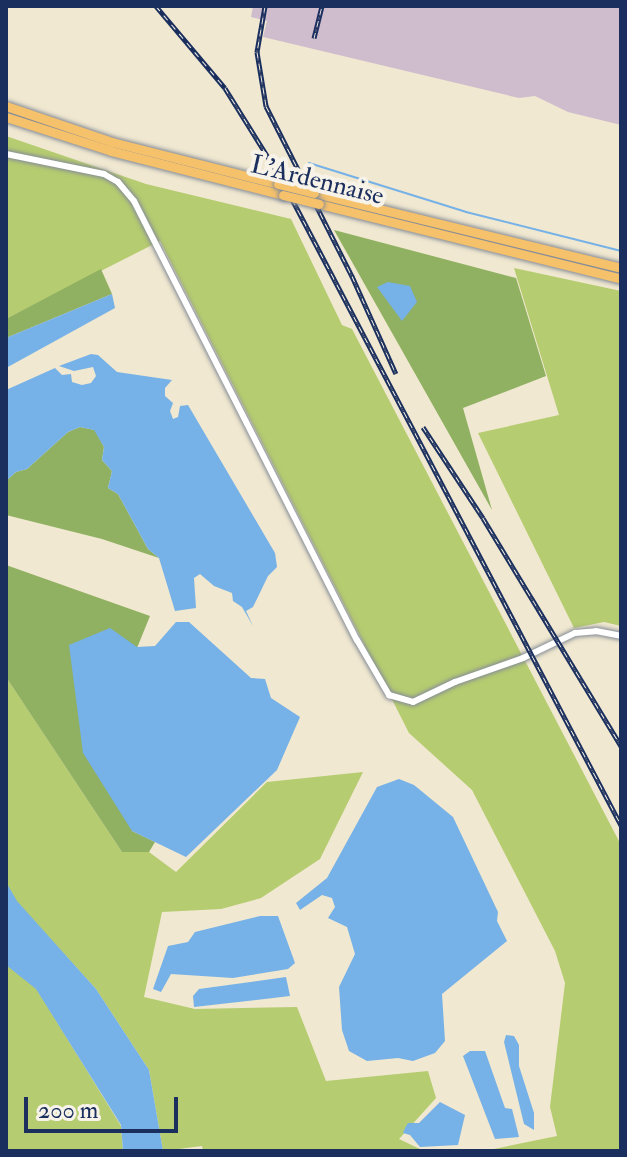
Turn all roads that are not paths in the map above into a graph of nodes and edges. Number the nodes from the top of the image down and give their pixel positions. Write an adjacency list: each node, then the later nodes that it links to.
1 (6, 106): 4 (highway, L'Ardennaise, bridge)
2 (6, 117): 5 (highway, L'Ardennaise, bridge)
3 (6, 154): 6 (street)
4 (621, 268)
5 (621, 279)
6 (621, 636)

